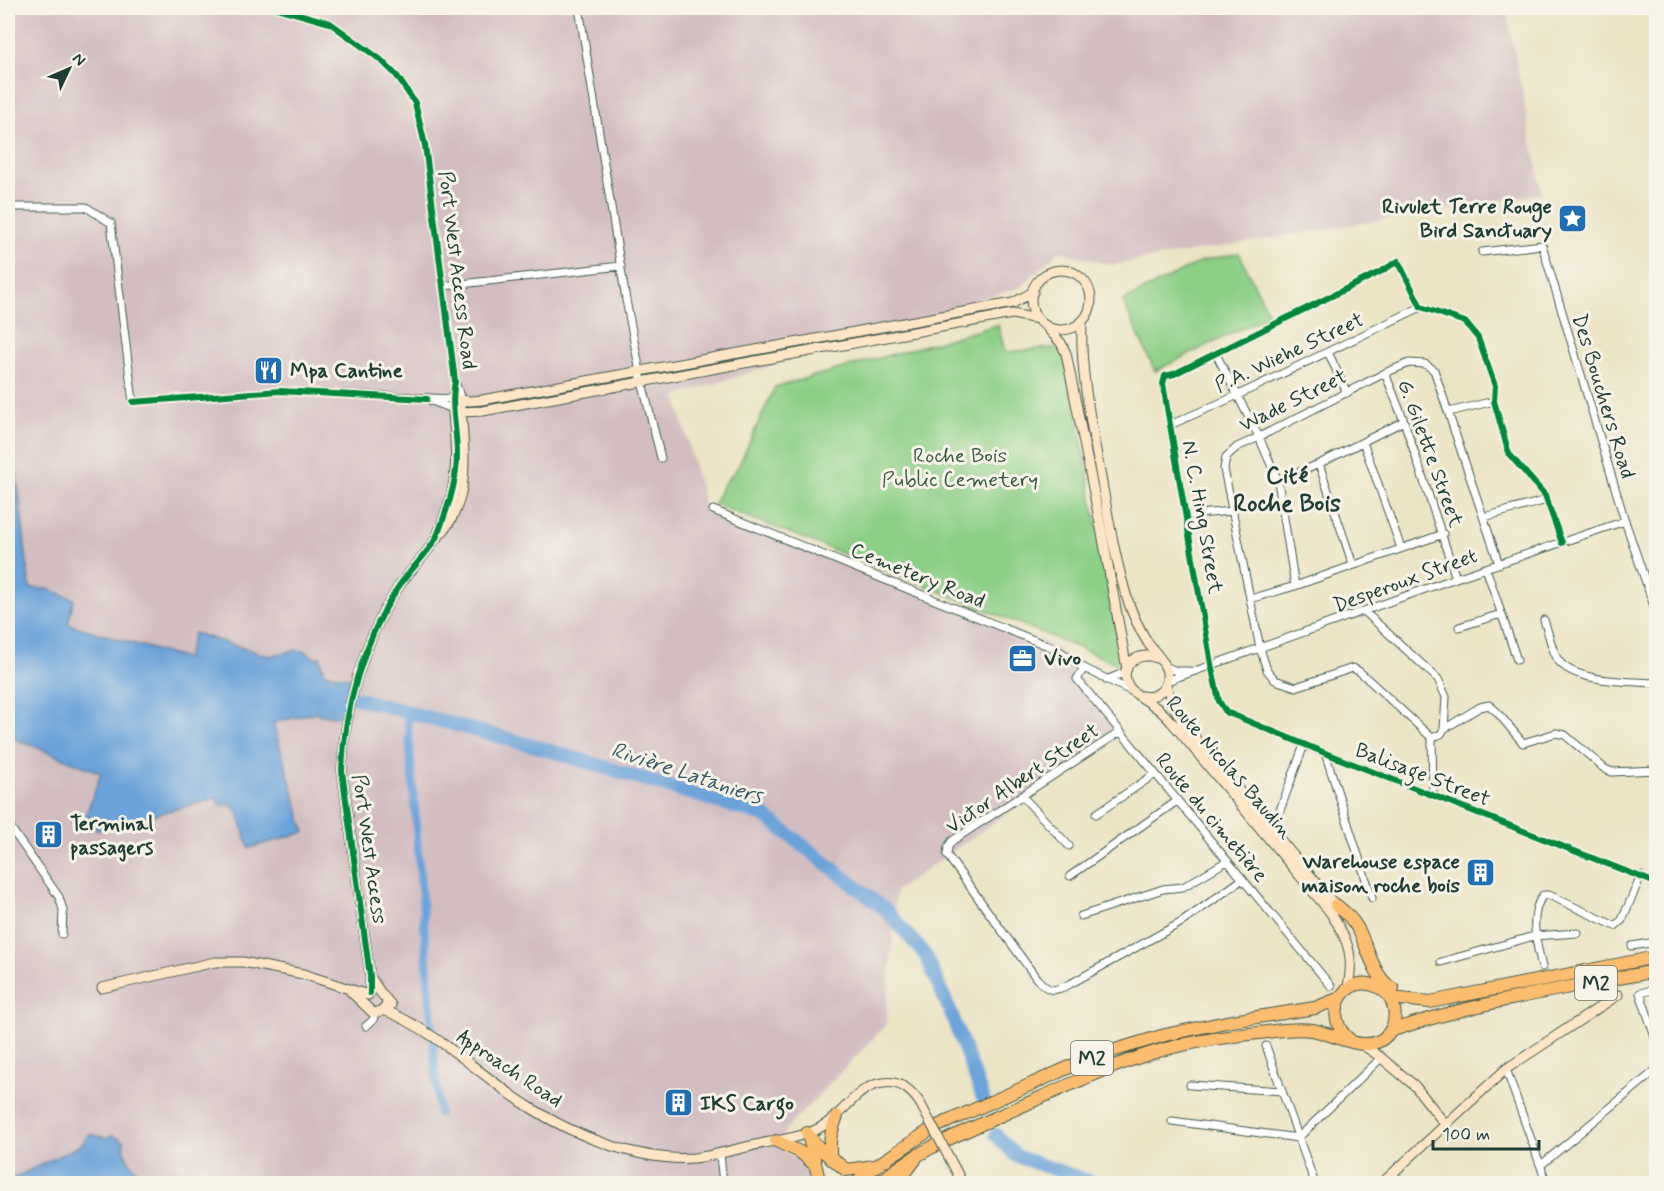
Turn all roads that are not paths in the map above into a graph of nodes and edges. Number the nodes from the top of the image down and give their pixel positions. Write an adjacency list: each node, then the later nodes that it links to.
1 (277, 8): 6 (street, Port West Access Road)
2 (579, 8): 5 (street)
3 (8, 207): 18 (street)
4 (1482, 252): 35 (street, Des Bouchers Road)
5 (621, 266): 6 (street); 13 (street)
6 (443, 286): 19 (street, Port West Access Road)
7 (1033, 292): 9 (main road); 10 (main road); 13 (main road)
8 (1421, 306): 11 (street, P.A. Wiehe Street); 12 (street); 20 (street)
9 (1041, 322): 10 (main road); 15 (main road); 56 (main road)
10 (1082, 322): 53 (main road)
11 (1328, 352): 16 (street); 17 (street, P.A. Wiehe Street)
12 (1216, 354): 17 (street); 24 (street, N. C. Hing Street)
13 (640, 370): 15 (street); 19 (main road)
14 (1385, 373): 16 (street, Wade Street); 22 (street, Wade Street); 23 (street, G. Gilette Street)
15 (642, 382): 21 (main road); 27 (street)
16 (1347, 393): 25 (street, Wade Street)
17 (1238, 395): 24 (street, P.A. Wiehe Street); 25 (street)
18 (427, 399): 19 (street); 21 (street)
19 (457, 399): 21 (main road)
20 (1494, 401): 22 (street); 30 (street)
21 (457, 411): 99 (main road, Port West Access)
22 (1449, 412): 34 (street)
23 (1404, 421): 26 (street); 36 (street, G. Gilette Street)
24 (1170, 425): 33 (street, N. C. Hing Street)
25 (1259, 437): 29 (street); 32 (street, Wade Street)
26 (1363, 442): 28 (street); 38 (street)
27 (661, 458)
28 (1319, 464): 29 (street); 40 (street)
29 (1278, 482): 43 (street)
30 (1547, 500): 34 (street); 37 (street)
31 (713, 510): 54 (street, Cemetery Road)
32 (1233, 511): 33 (street); 44 (street, Wade Street)
33 (1185, 515): 52 (street, N. C. Hing Street)
34 (1484, 517): 39 (street)
35 (1625, 521): 37 (street, Desperoux Street); 46 (street, Des Bouchers Road)
36 (1443, 534): 38 (street); 42 (street, G. Gilette Street)
37 (1562, 543): 39 (street, Desperoux Street)
38 (1401, 548): 40 (street)
39 (1499, 564): 41 (street, Desperoux Street)
40 (1353, 565): 43 (street)
41 (1486, 568): 42 (street, Desperoux Street); 47 (street)
42 (1456, 578): 45 (street, Desperoux Street)
43 (1295, 586): 44 (street)
44 (1250, 599): 50 (street, Wade Street)
45 (1365, 612): 50 (street, Desperoux Street); 61 (street)
46 (1656, 612)
47 (1501, 614): 49 (street); 51 (street)
48 (1544, 620): 59 (street)
49 (1459, 627)
50 (1260, 648): 52 (street, Desperoux Street); 63 (street, Wade Street)
51 (1517, 660)
52 (1210, 664): 55 (street, Desperoux Street); 64 (street, Balisage Street)
53 (1164, 665): 55 (street); 56 (main road); 58 (main road)
54 (1084, 668): 57 (street, Cemetery Road); 62 (street, Route du cimetière)
55 (1196, 670): 58 (street, Desperoux Street)
56 (1127, 671): 57 (street); 60 (main road)
57 (1106, 680): 60 (street, Cemetery Road)
58 (1167, 682): 60 (main road); 81 (main road, Route Nicolas Baudin)
59 (1656, 683)
60 (1136, 694): 97 (main road, Route Nicolas Baudin)
61 (1444, 729): 63 (street); 66 (street)
62 (1120, 732): 67 (street, Route du cimetière); 69 (street, Victor Albert Street)
63 (1432, 738): 68 (street)
64 (1304, 745): 65 (street, Balisage Street); 72 (street)
65 (1325, 753): 68 (street, Balisage Street); 80 (street)
66 (1656, 770)
67 (1155, 774): 70 (street, Route du cimetière); 71 (street)
68 (1434, 795): 77 (street, Balisage Street)
69 (1023, 797): 74 (street); 78 (street, Victor Albert Street)
70 (1177, 801): 75 (street, Route du cimetière); 76 (street)
71 (1096, 814)
72 (1276, 821)
73 (8, 824): 84 (street)
74 (1069, 846)
75 (1227, 861): 78 (street, Route du cimetière); 82 (street)
76 (1070, 876)
77 (1641, 876): 79 (street, Balisage Street); 85 (street)
78 (1243, 879): 92 (street, Route du cimetière)
79 (1656, 883)
80 (1372, 898)
81 (1336, 905): 93 (main road, Route Nicolas Baudin); 95 (highway)
82 (1081, 916)
83 (1578, 933): 85 (street)
84 (63, 934)
85 (1534, 936): 89 (street); 90 (street)
86 (1656, 942): 87 (street)
87 (1632, 946)
88 (1656, 957): 95 (highway, M2)
89 (1441, 962)
90 (1542, 968)
91 (1656, 971): 103 (highway, M2)
92 (1331, 986)
93 (1378, 987): 97 (highway, M2); 100 (highway)
94 (102, 988): 99 (main road)
95 (1493, 989): 100 (highway, M2)
96 (1656, 989): 104 (street)
97 (1343, 994): 105 (highway); 122 (highway, M2)
98 (1618, 995): 108 (main road)
99 (371, 996): 101 (main road); 101 (main road)
100 (1390, 998): 103 (highway)
101 (382, 1008): 102 (street); 119 (main road, Approach Road)
102 (366, 1026)
103 (1389, 1033): 105 (highway, M2); 107 (main road)
104 (1656, 1040)
105 (1355, 1042): 107 (main road); 118 (highway, M2)
106 (1266, 1046): 111 (street)
107 (1380, 1057): 114 (main road); 116 (street)
108 (1506, 1069): 114 (main road); 123 (street)
109 (1656, 1070): 123 (street)
110 (1190, 1085): 111 (street)
111 (1282, 1091): 116 (street)
112 (837, 1116): 115 (main road, Approach Road); 120 (highway); 130 (main road, Approach Road, bridge)
113 (1172, 1120): 116 (street)
114 (1445, 1124): 124 (main road)
115 (807, 1133): 117 (main road, Approach Road); 120 (highway); 121 (highway)
116 (1298, 1138): 131 (street)
117 (776, 1141): 119 (main road, Approach Road); 121 (highway)
118 (926, 1149): 128 (highway, M2); 129 (highway)
119 (720, 1155): 125 (street)
120 (831, 1159): 122 (highway)
121 (815, 1165): 126 (highway)
122 (876, 1166): 127 (highway, M2)
123 (1541, 1166): 134 (street)
124 (1391, 1174): 132 (main road); 133 (street)
125 (723, 1184)
126 (820, 1184)
127 (855, 1184)
128 (878, 1184)
129 (897, 1184)
130 (963, 1184)
131 (1315, 1184)
132 (1382, 1184)
133 (1406, 1184)
134 (1547, 1184)

